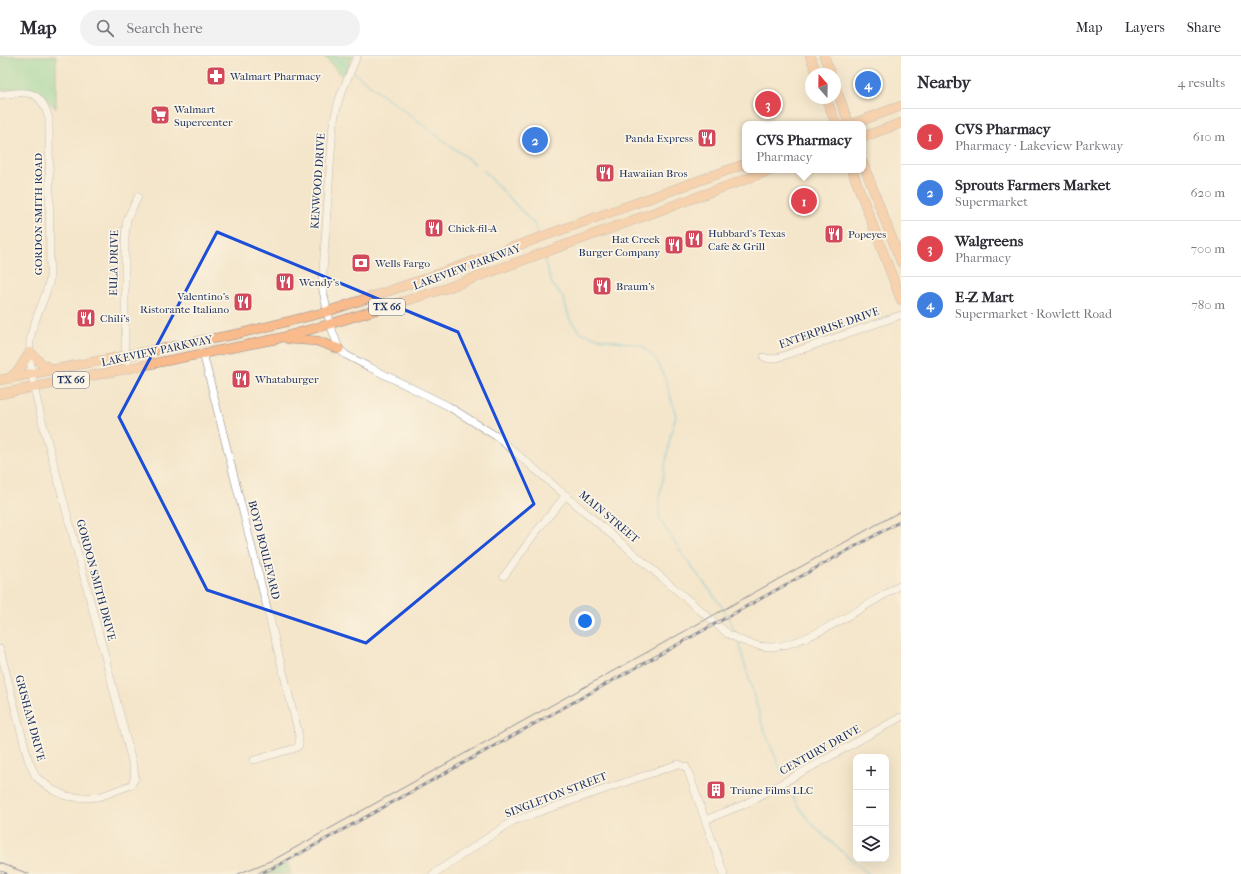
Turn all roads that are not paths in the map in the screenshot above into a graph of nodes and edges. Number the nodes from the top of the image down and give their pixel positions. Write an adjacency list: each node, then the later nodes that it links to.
1 (357, 56): 28 (street, KENWOOD DRIVE)
2 (810, 56): 4 (main road)
3 (824, 56): 5 (main road)
4 (815, 68)
5 (829, 68)
6 (0, 95): 34 (street, GORDON SMITH ROAD)
7 (841, 100): 11 (main road)
8 (828, 104): 10 (main road)
9 (901, 106): 12 (main road)
10 (835, 121)
11 (850, 121)
12 (859, 121)
13 (901, 123): 14 (main road)
14 (866, 135)
15 (742, 165): 19 (main road, LAKEVIEW PARKWAY / TX 66)
16 (866, 171): 25 (main road)
17 (763, 173): 20 (main road, LAKEVIEW PARKWAY / TX 66)
18 (853, 173): 27 (main road)
19 (704, 179): 20 (main road); 22 (main road, LAKEVIEW PARKWAY / TX 66)
20 (710, 192): 23 (main road, LAKEVIEW PARKWAY / TX 66)
21 (138, 197): 36 (street, EULA DRIVE)
22 (601, 216): 23 (main road); 24 (main road, LAKEVIEW PARKWAY / TX 66)
23 (606, 230): 26 (main road, LAKEVIEW PARKWAY / TX 66)
24 (479, 260): 26 (main road); 28 (main road, LAKEVIEW PARKWAY / TX 66)
25 (901, 262)
26 (484, 274): 30 (main road, LAKEVIEW PARKWAY / TX 66)
27 (901, 300)
28 (326, 312): 30 (street); 32 (main road, LAKEVIEW PARKWAY / TX 66)
29 (901, 315): 37 (street, ENTERPRISE DRIVE)
30 (330, 324): 31 (main road, LAKEVIEW PARKWAY / TX 66); 33 (street)
31 (276, 339): 33 (main road); 35 (main road, LAKEVIEW PARKWAY / TX 66)
32 (199, 341): 35 (main road); 36 (main road, LAKEVIEW PARKWAY / TX 66)
33 (339, 349): 45 (street, MAIN STREET)
34 (30, 352): 39 (main road); 40 (street, GORDON SMITH ROAD); 41 (main road)
35 (203, 353): 38 (main road, LAKEVIEW PARKWAY / TX 66); 50 (street, BOYD BOULEVARD)
36 (126, 356): 38 (street, EULA DRIVE); 39 (main road, LAKEVIEW PARKWAY / TX 66)
37 (764, 357)
38 (129, 369): 43 (main road, LAKEVIEW PARKWAY / TX 66)
39 (54, 370): 40 (main road, LAKEVIEW PARKWAY / TX 66)
40 (33, 374): 41 (main road, LAKEVIEW PARKWAY / TX 66); 43 (street, GORDON SMITH ROAD)
41 (10, 378): 42 (main road, LAKEVIEW PARKWAY / TX 66)
42 (0, 380)
43 (35, 387): 44 (main road, LAKEVIEW PARKWAY / TX 66); 51 (street, GORDON SMITH DRIVE)
44 (0, 394)
45 (566, 495): 46 (street); 47 (street, MAIN STREET)
46 (504, 576)
47 (901, 585)
48 (0, 649): 51 (street, GRISHAM DRIVE)
49 (901, 717): 52 (street, CENTURY DRIVE)
50 (254, 760)
51 (135, 778)
52 (705, 820): 53 (street, SINGLETON STREET); 54 (street)
53 (432, 874)
54 (724, 874)

